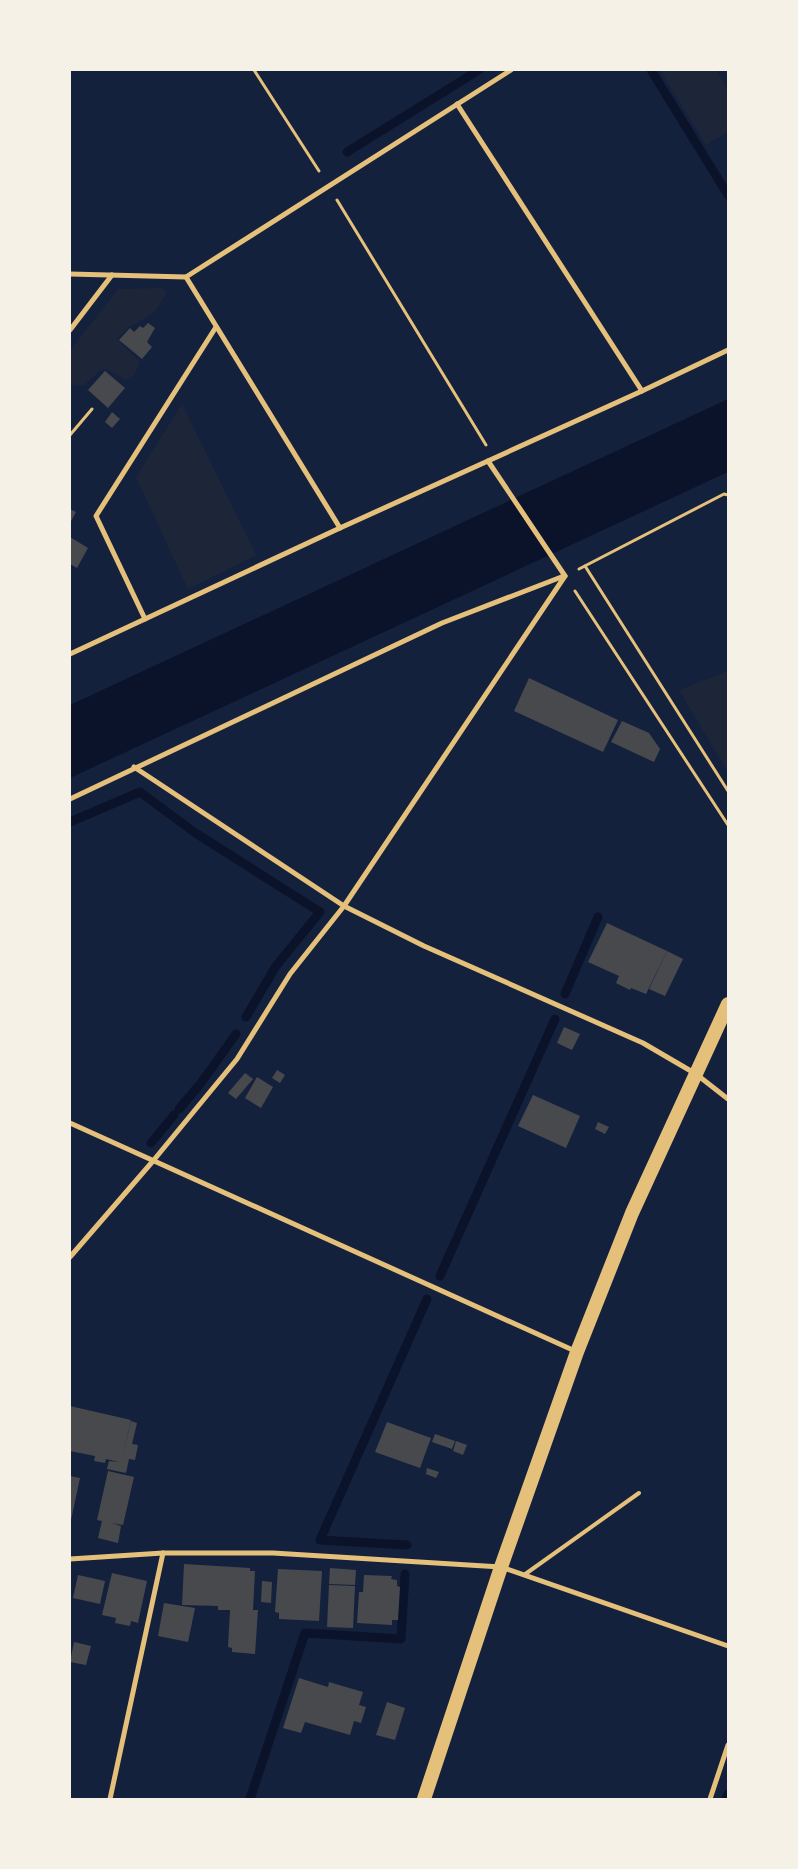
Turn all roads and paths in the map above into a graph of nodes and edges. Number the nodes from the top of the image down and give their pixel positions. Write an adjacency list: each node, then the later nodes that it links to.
1 (254, 70): 4 (path)
2 (511, 70): 3 (street)
3 (457, 104): 4 (street); 11 (street)
4 (329, 186): 7 (street); 14 (path)
5 (70, 274): 6 (street)
6 (112, 275): 7 (street); 9 (street)
7 (186, 277): 8 (street)
8 (216, 328): 17 (street); 20 (street)
9 (70, 330)
10 (728, 350): 11 (street)
11 (642, 391): 14 (street)
12 (92, 409): 13 (path)
13 (70, 435)
14 (494, 458): 15 (street)
15 (488, 461): 17 (street); 19 (street)
16 (728, 495): 18 (path)
17 (340, 528): 20 (street)
18 (585, 566): 19 (path); 23 (path)
19 (565, 576): 22 (street); 25 (path); 26 (street)
20 (145, 619): 21 (street)
21 (70, 654)
22 (134, 767): 24 (street); 26 (street)
23 (728, 791)
24 (70, 799)
25 (728, 824)
26 (344, 906): 28 (street); 31 (street)
27 (728, 1004): 28 (highway)
28 (696, 1074): 29 (street); 33 (highway)
29 (728, 1099)
30 (70, 1123): 31 (street)
31 (153, 1161): 32 (street); 33 (street)
32 (70, 1256)
33 (577, 1352): 37 (highway)
34 (639, 1493): 38 (lane)
35 (163, 1553): 36 (street); 37 (street); 41 (street)
36 (70, 1559)
37 (501, 1567): 38 (street); 42 (highway)
38 (524, 1575): 39 (street)
39 (728, 1646)
40 (728, 1745): 43 (street)
41 (110, 1799)
42 (424, 1799)
43 (710, 1799)

